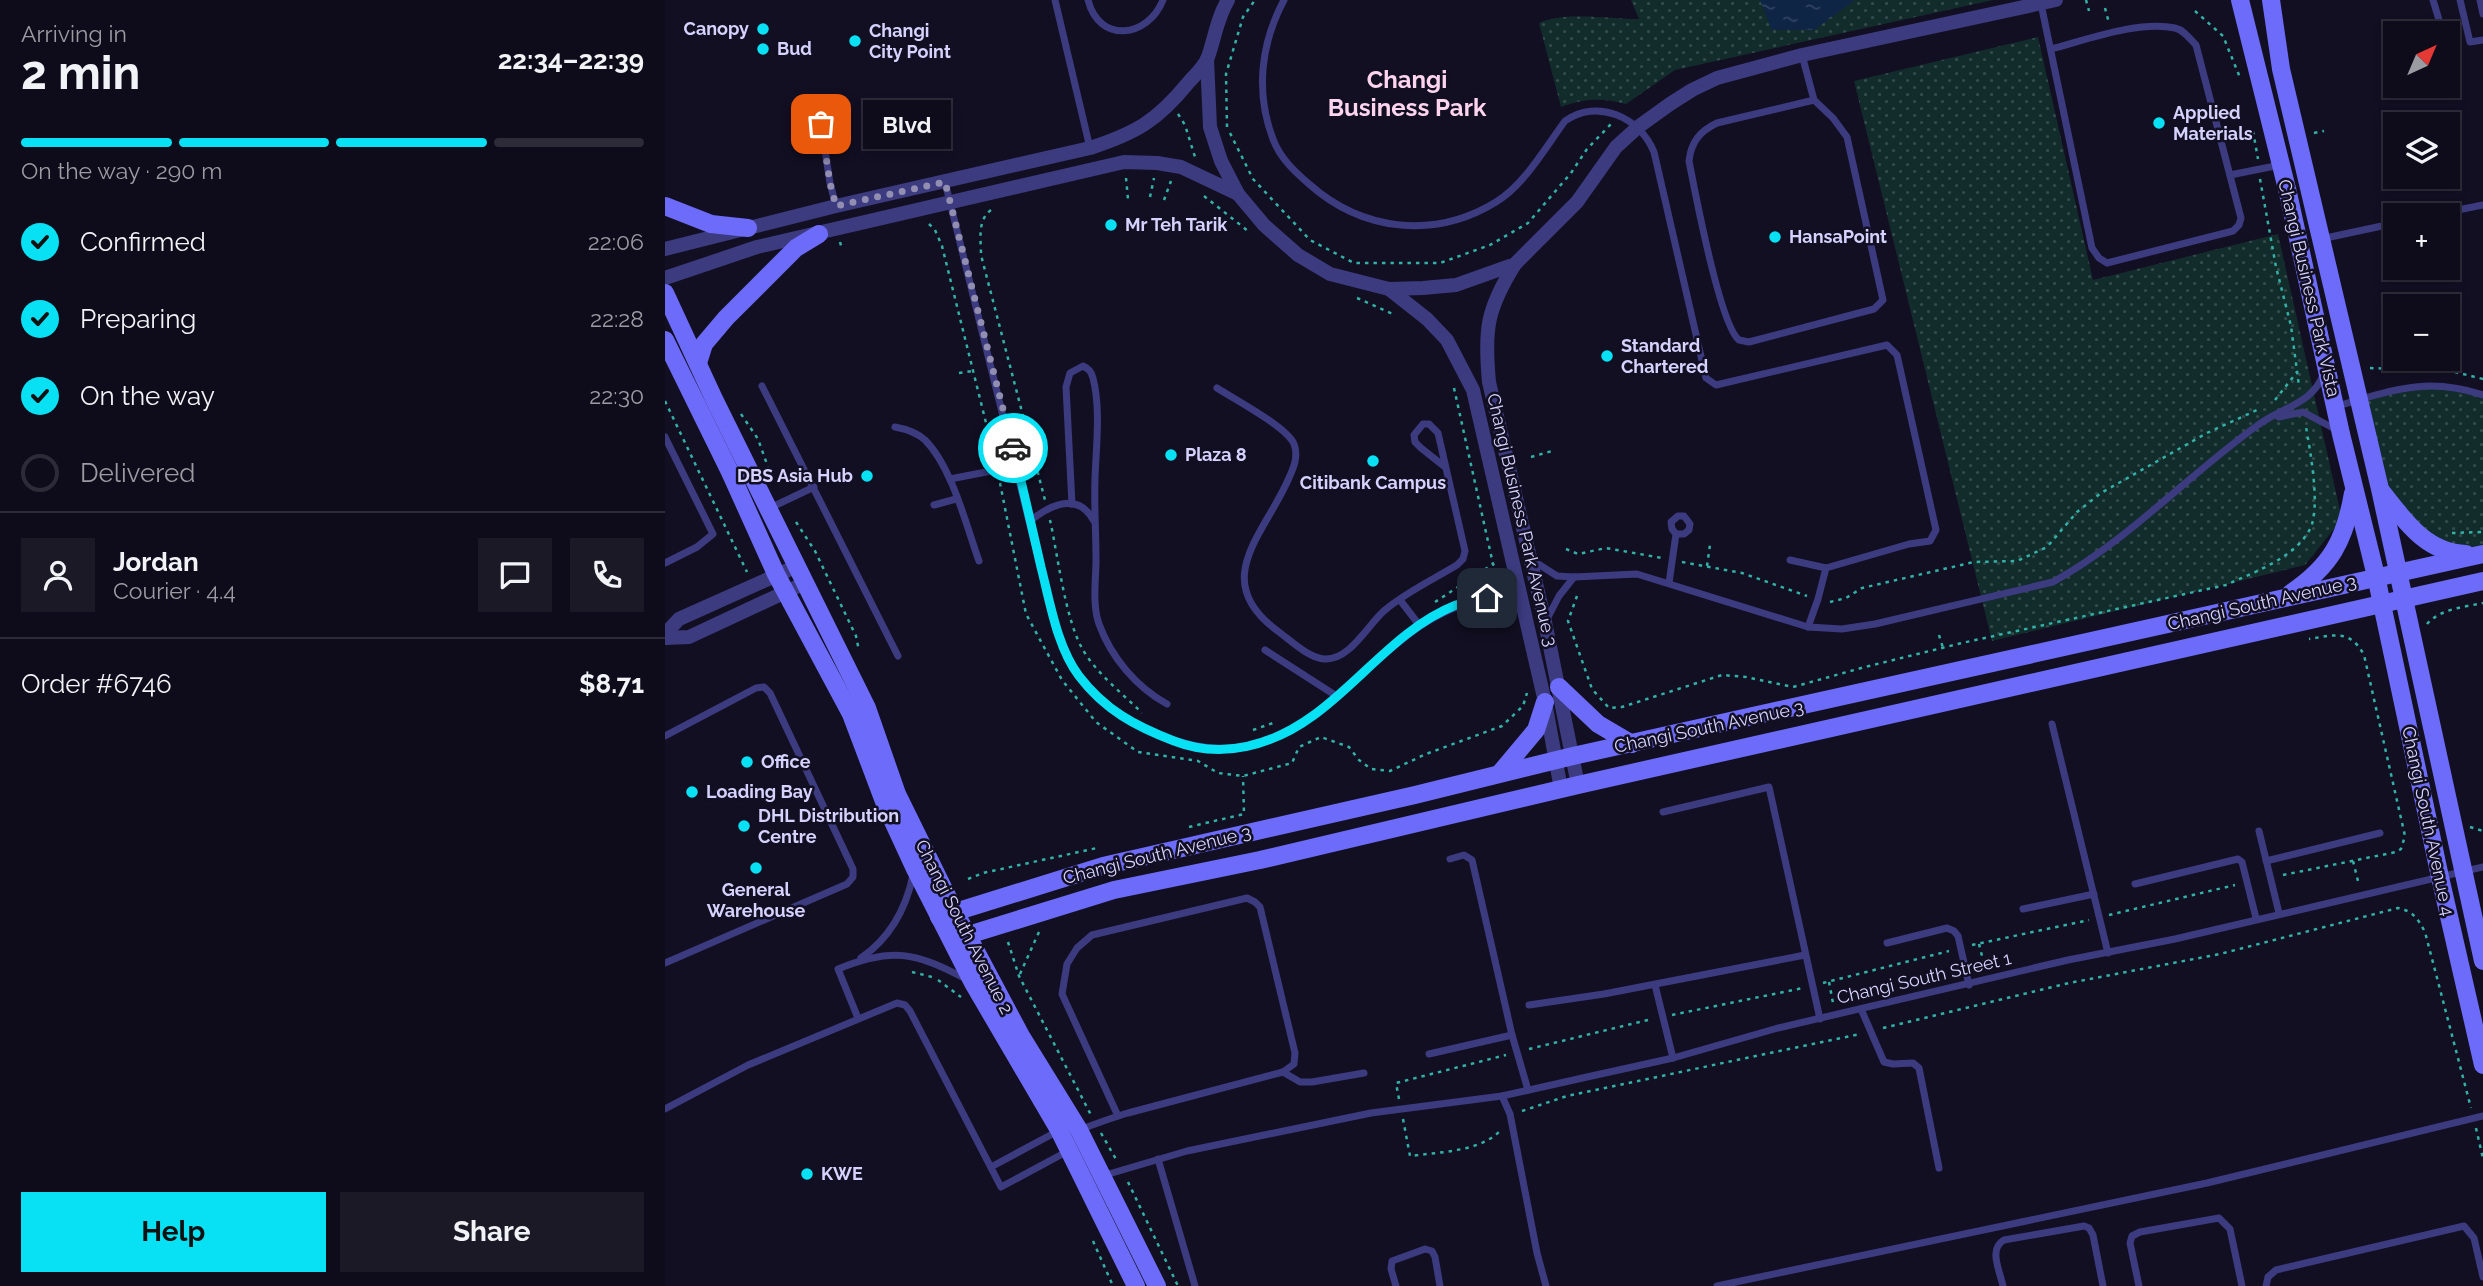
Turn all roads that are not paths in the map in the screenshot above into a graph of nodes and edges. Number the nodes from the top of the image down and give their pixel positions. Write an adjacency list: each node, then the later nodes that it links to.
1 (1055, 0): 23 (lane)
2 (1088, 0): 3 (lane)
3 (1163, 0)
4 (1228, 0): 19 (street)
5 (1283, 0): 22 (lane)
6 (2056, 0): 12 (street)
7 (2232, 0): 13 (street)
8 (2271, 0): 36 (street, Changi Business Park Vista)
9 (2434, 0): 15 (lane)
10 (2460, 0): 16 (lane)
11 (2480, 0): 14 (lane)
12 (2041, 4): 17 (lane); 18 (street)
13 (2241, 8): 24 (street, Changi Business Park Vista)
14 (2483, 13)
15 (2440, 21)
16 (2483, 40)
17 (2051, 49): 25 (lane); 25 (lane)
18 (1802, 55): 20 (lane); 22 (street)
19 (1207, 59): 23 (street); 27 (street)
20 (1814, 100): 20 (lane)
21 (821, 124): 31 (lane)
22 (1638, 127): 38 (street); 73 (lane)
23 (1090, 149): 26 (street)
24 (2281, 165): 25 (lane); 44 (street, Changi Business Park Vista)
25 (2230, 174)
26 (945, 182): 28 (lane); 31 (street)
27 (1238, 194): 28 (street); 40 (street)
28 (951, 202): 35 (street); 54 (lane)
29 (2483, 205): 32 (lane)
30 (665, 206): 34 (street)
31 (836, 206): 34 (street)
32 (2460, 210)
33 (2383, 226): 36 (lane)
34 (748, 228): 37 (street)
35 (819, 234): 39 (street); 43 (street)
36 (2321, 239): 48 (street, Changi Business Park Vista)
37 (665, 249)
38 (1515, 264): 40 (street); 68 (street, Changi Business Park Avenue 3)
39 (665, 278)
40 (1389, 289): 81 (street, Changi Business Park Avenue 3)
41 (665, 293): 43 (street, Changi South Avenue 2)
42 (665, 340): 75 (street, Changi South Avenue 2)
43 (698, 363): 63 (street, Changi South Avenue 2)
44 (2326, 366): 49 (street, Changi Business Park Vista); 50 (lane)
45 (762, 386): 58 (lane)
46 (1217, 388): 85 (lane)
47 (2483, 395): 48 (lane)
48 (2364, 397): 49 (lane); 59 (street, Changi Business Park Vista)
49 (2336, 406): 52 (street, Changi Business Park Vista)
50 (2267, 419): 52 (lane); 89 (lane)
51 (895, 427): 56 (lane)
52 (2341, 434): 57 (street, Changi Business Park Vista)
53 (665, 437): 71 (lane)
54 (1017, 466): 56 (lane); 64 (lane)
55 (1445, 467): 55 (lane); 85 (lane)
56 (950, 479): 60 (lane)
57 (2354, 486): 76 (street, Changi Business Park Vista); 83 (street)
58 (814, 487): 63 (lane); 92 (lane)
59 (2380, 489): 67 (street); 74 (street, Changi Business Park Vista)
60 (956, 499): 62 (lane); 70 (lane)
61 (1072, 504): 64 (lane); 65 (lane); 65 (lane)
62 (934, 505)
63 (770, 508): 72 (street, Changi South Avenue 2)
64 (1030, 521): 94 (lane)
65 (1094, 521): 96 (lane)
66 (1676, 534): 80 (lane)
67 (2482, 554): 74 (street, Changi South Avenue 3)
68 (1531, 559): 77 (lane); 87 (street, Changi Business Park Avenue 3)
69 (1790, 560): 73 (lane)
70 (979, 561)
71 (665, 563)
72 (797, 566): 75 (street); 79 (street, Changi South Avenue 2)
73 (1825, 568): 89 (lane)
74 (2397, 573): 76 (street, Changi South Avenue 3); 84 (street, Changi South Avenue 4)
75 (776, 574): 82 (street, Changi South Avenue 2); 90 (street)
76 (2376, 576): 83 (street, Changi South Avenue 3); 86 (street, Changi South Avenue 4)
77 (1574, 578): 80 (lane); 87 (lane)
78 (2483, 581): 84 (street, Changi South Avenue 3)
79 (806, 583): 82 (street); 118 (street, Changi South Avenue 2)
80 (1669, 583): 89 (lane)
81 (1518, 590): 88 (lane); 95 (street, Changi Business Park Avenue 3)
82 (785, 592): 90 (street); 111 (street, Changi South Avenue 2)
83 (2282, 599): 100 (street, Changi South Avenue 3)
84 (2404, 599): 86 (street, Changi South Avenue 3); 112 (street, Changi South Avenue 4)
85 (1400, 600): 88 (lane)
86 (2381, 603): 104 (street, Changi South Avenue 3); 113 (street, Changi South Avenue 4)
87 (1545, 622): 93 (street, Changi Business Park Avenue 3)
88 (1420, 626): 94 (lane)
89 (1808, 627)
90 (665, 636)
91 (1265, 650): 94 (lane)
92 (898, 656)
93 (1559, 687): 100 (street); 101 (street, Changi Business Park Avenue 3)
94 (1338, 697)
95 (1545, 702): 102 (street, Changi Business Park Avenue 3); 103 (street)
96 (1167, 704)
97 (2052, 724): 115 (lane)
98 (665, 726): 99 (lane)
99 (667, 735): 126 (lane)
100 (1632, 744): 101 (street, Changi South Avenue 3)
101 (1573, 756): 102 (street, Changi South Avenue 3); 104 (street, Changi Business Park Avenue 3)
102 (1555, 761): 103 (street, Changi South Avenue 3); 104 (street, Changi Business Park Avenue 3)
103 (1500, 773): 118 (street, Changi South Avenue 3)
104 (1569, 787): 120 (street, Changi South Avenue 3)
105 (1663, 812): 123 (lane)
106 (2259, 831): 109 (lane)
107 (2380, 833): 109 (lane)
108 (1450, 859): 134 (lane)
109 (2266, 861): 117 (lane)
110 (2483, 867): 112 (lane, Changi South Street 1)
111 (915, 869): 118 (street, Changi South Avenue 2); 125 (lane)
112 (2463, 871): 113 (lane, Changi South Street 1); 124 (street, Changi South Avenue 4)
113 (2439, 877): 117 (lane, Changi South Street 1); 137 (street, Changi South Avenue 4)
114 (2135, 884): 119 (lane)
115 (2094, 894): 116 (lane); 122 (lane)
116 (2023, 909)
117 (2279, 913): 119 (lane, Changi South Street 1)
118 (947, 914): 120 (street, Changi South Avenue 2)
119 (2256, 918): 122 (lane, Changi South Street 1)
120 (959, 937): 127 (street, Changi South Avenue 2); 146 (street, Changi South Avenue 2)
121 (1887, 943): 129 (lane)
122 (2108, 953): 129 (lane, Changi South Street 1)
123 (1805, 955): 128 (lane); 133 (lane)
124 (2483, 961)
125 (855, 962): 127 (lane); 132 (lane)
126 (665, 963)
127 (973, 983): 145 (street, Changi South Avenue 2)
128 (1655, 985): 130 (lane); 136 (lane)
129 (1969, 985): 131 (lane, Changi South Street 1)
130 (1529, 1005)
131 (1861, 1009): 133 (lane, Changi South Street 1); 150 (lane)
132 (859, 1018): 142 (lane); 149 (lane)
133 (1820, 1019): 136 (lane, Changi South Street 1)
134 (1513, 1035): 135 (lane); 140 (lane)
135 (1429, 1054)
136 (1673, 1058): 140 (lane, Changi South Street 1)
137 (2483, 1065)
138 (1283, 1072): 139 (lane); 143 (lane); 143 (lane)
139 (1364, 1073)
140 (1528, 1090): 141 (lane, Changi South Street 1)
141 (1502, 1096): 148 (lane, Changi South Street 1); 158 (lane)
142 (665, 1109)
143 (1118, 1116): 146 (lane)
144 (2483, 1116): 159 (lane)
145 (1059, 1130): 147 (street, Changi South Avenue 2); 149 (lane)
146 (1079, 1130): 151 (street, Changi South Avenue 2)
147 (1069, 1151): 149 (lane); 153 (street, Changi South Avenue 2)
148 (1158, 1159): 151 (lane, Changi South Street 1); 155 (lane)
149 (991, 1167)
150 (1939, 1168)
151 (1102, 1176): 154 (street, Changi South Avenue 2)
152 (2483, 1277): 164 (lane)
153 (1136, 1286)
154 (1157, 1286)
155 (1195, 1286)
156 (1396, 1286): 157 (lane)
157 (1440, 1286)
158 (1546, 1286)
159 (1717, 1286)
160 (2003, 1286): 161 (lane)
161 (2103, 1286)
162 (2139, 1286): 163 (lane)
163 (2242, 1286)
164 (2266, 1286)

